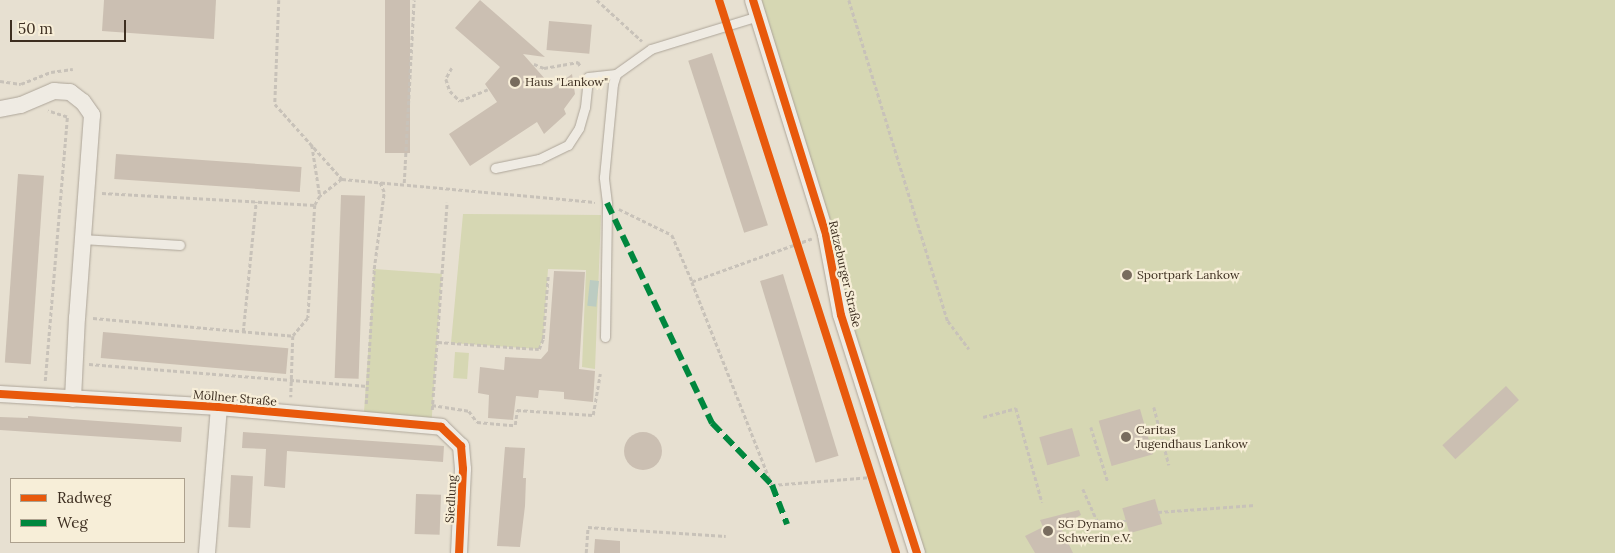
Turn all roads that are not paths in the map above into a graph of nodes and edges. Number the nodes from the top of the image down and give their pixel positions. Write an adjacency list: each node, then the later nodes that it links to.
1 (753, 0): 2 (street, Ratzeburger Straße)
2 (758, 16): 3 (lane); 15 (street, Ratzeburger Straße)
3 (616, 74): 5 (lane); 8 (lane)
4 (0, 109): 6 (street)
5 (495, 168)
6 (82, 238): 7 (lane); 10 (street)
7 (180, 245)
8 (605, 337)
9 (0, 394): 10 (street, Möllner Straße)
10 (73, 399): 11 (street, Möllner Straße)
11 (219, 407): 12 (street, Möllner Straße); 13 (street)
12 (461, 446): 14 (street, Siedlung)
13 (207, 553)
14 (459, 553)
15 (917, 553)

